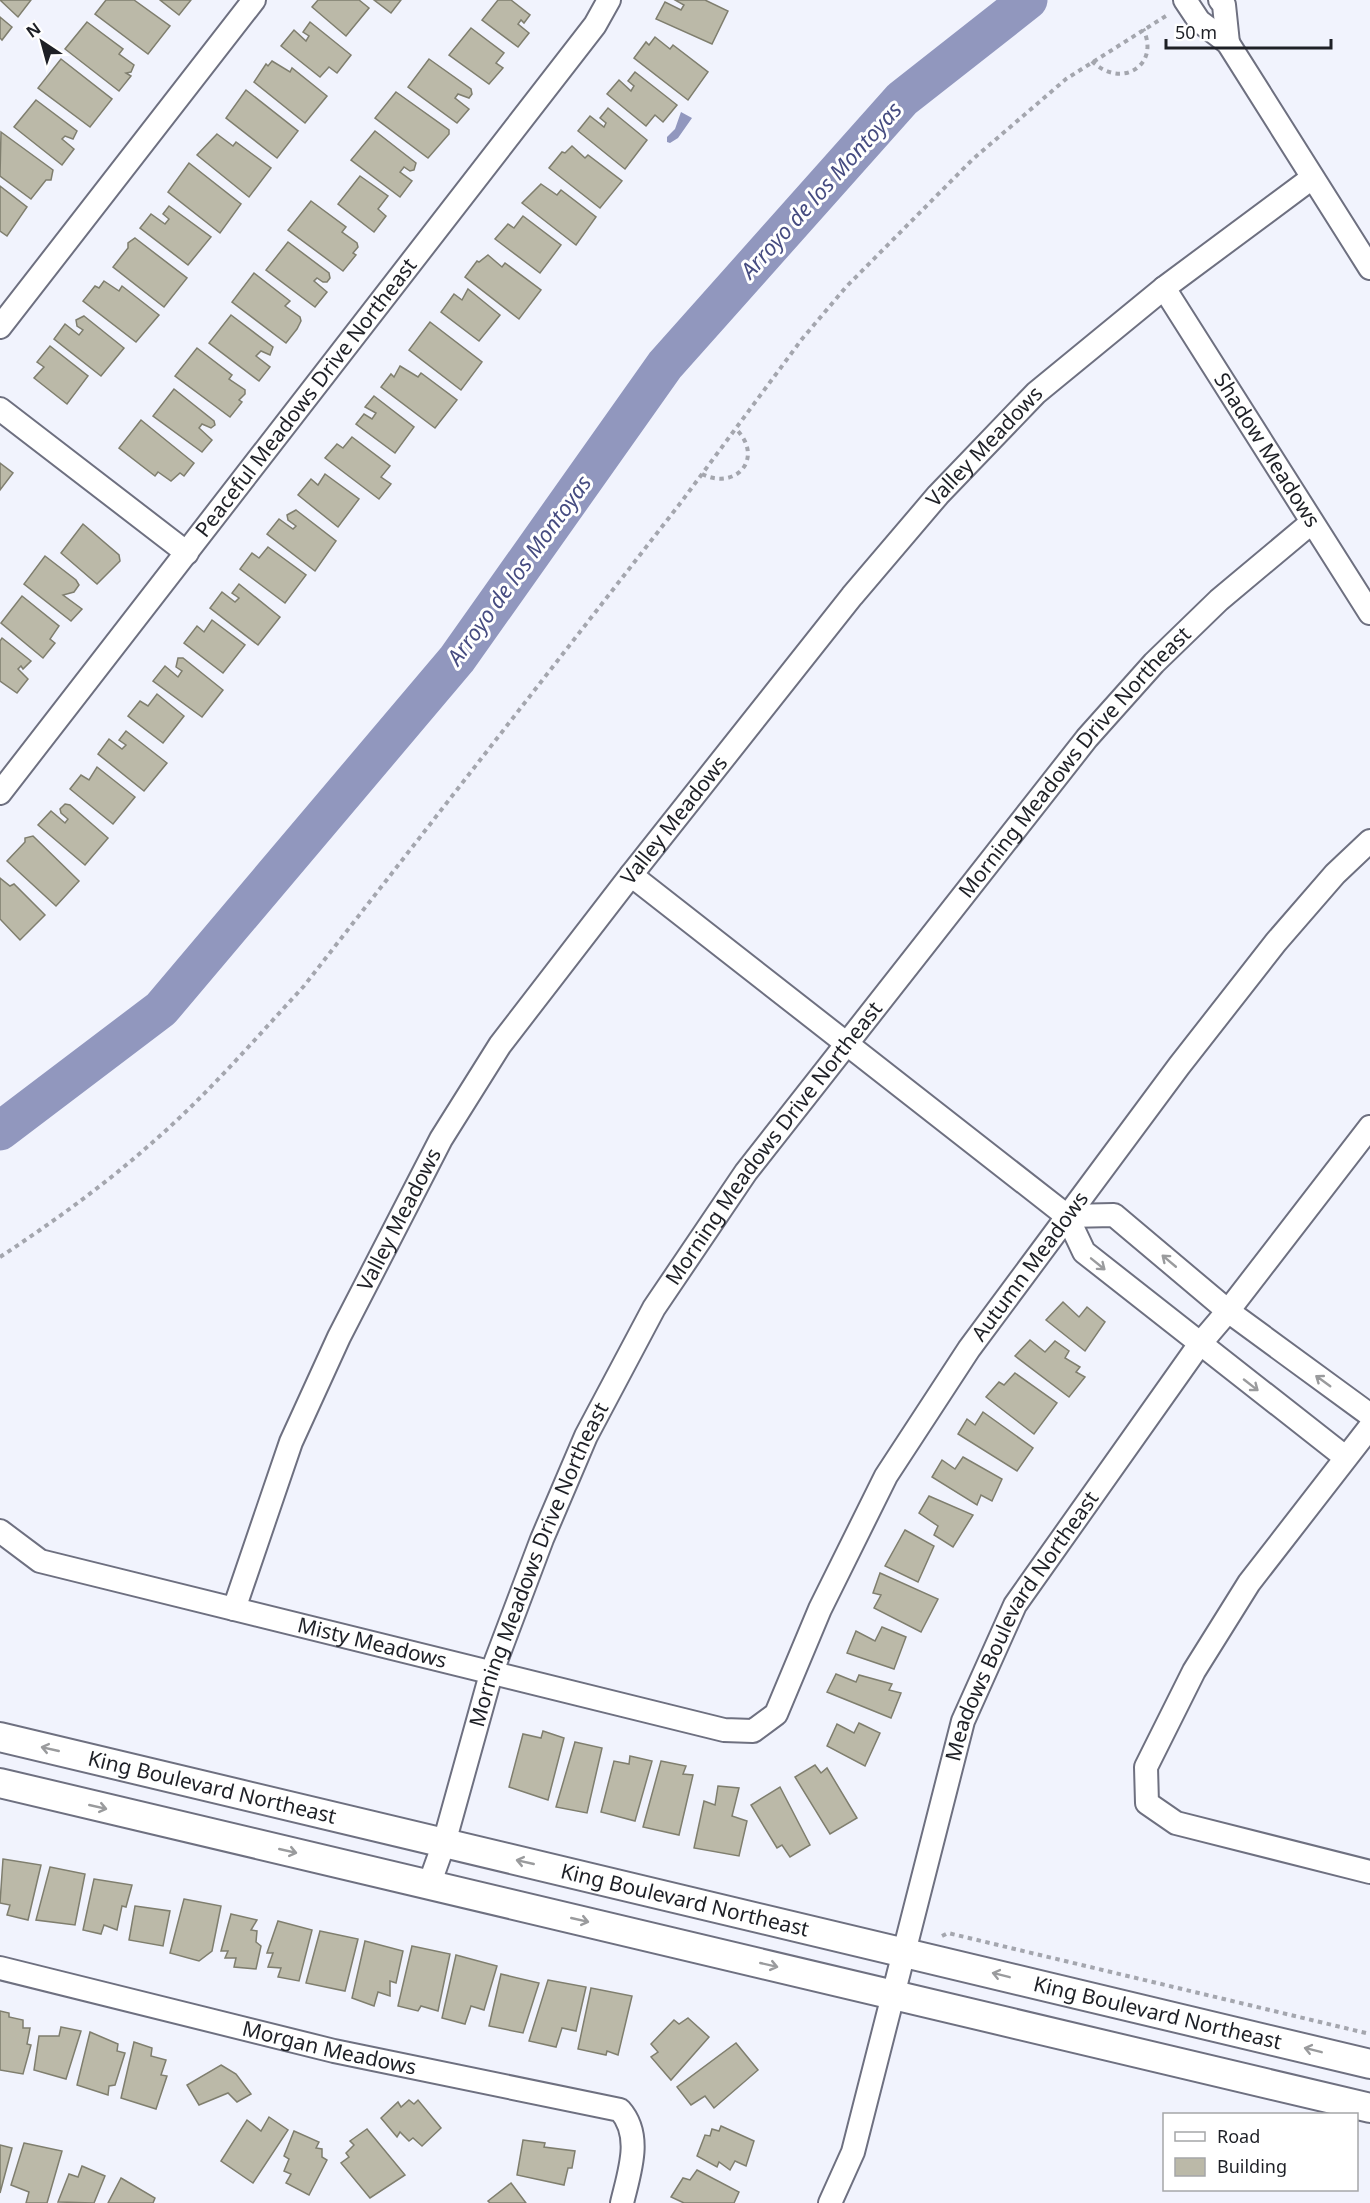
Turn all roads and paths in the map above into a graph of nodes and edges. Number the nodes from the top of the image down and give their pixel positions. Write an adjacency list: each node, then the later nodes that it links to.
1 (254, 0): 11 (street)
2 (609, 0): 16 (street, Peaceful Meadows Drive Northeast)
3 (1220, 0): 6 (street)
4 (1187, 2): 5 (path); 6 (street)
5 (1143, 29): 7 (path); 7 (path)
6 (1228, 43): 8 (street)
7 (1092, 61): 13 (path)
8 (1312, 178): 9 (street); 10 (street, Valley Meadows)
9 (1370, 267)
10 (1164, 288): 15 (street, Shadow Meadows); 20 (street, Valley Meadows)
11 (0, 327)
12 (0, 409): 16 (street)
13 (736, 429): 14 (path); 14 (path)
14 (702, 474): 24 (path)
15 (1311, 523): 17 (street, Shadow Meadows); 21 (street, Morning Meadows Drive Northeast)
16 (187, 553): 18 (street, Peaceful Meadows Drive Northeast)
17 (1370, 613)
18 (0, 793)
19 (1370, 841): 23 (street, Autumn Meadows)
20 (631, 874): 21 (street); 31 (street, Valley Meadows)
21 (848, 1043): 23 (street); 32 (street, Morning Meadows Drive Northeast)
22 (1370, 1126): 25 (street, Meadows Boulevard Northeast)
23 (1067, 1216): 25 (street, one-way to 23); 26 (street, one-way to 26); 33 (street, Autumn Meadows)
24 (0, 1257)
25 (1228, 1311): 26 (street, Meadows Boulevard Northeast); 27 (street, one-way to 25)
26 (1199, 1345): 29 (street, one-way to 29); 39 (street, Meadows Boulevard Northeast)
27 (1370, 1415)
28 (1370, 1427): 29 (street)
29 (1345, 1457): 37 (street)
30 (0, 1531): 31 (street, Misty Meadows)
31 (234, 1609): 32 (street, Misty Meadows)
32 (490, 1674): 33 (street, Misty Meadows); 36 (street, Morning Meadows Drive Northeast)
33 (753, 1731)
34 (0, 1737): 36 (street, King Boulevard Northeast, one-way to 34)
35 (0, 1783): 38 (street, King Boulevard Northeast, one-way to 38)
36 (444, 1843): 38 (street, Morning Meadows Drive Northeast); 39 (street, King Boulevard Northeast, one-way to 36)
37 (1370, 1872)
38 (429, 1885): 41 (street, King Boulevard Northeast, one-way to 41)
39 (903, 1951): 41 (street, Meadows Boulevard Northeast); 42 (street, King Boulevard Northeast, one-way to 39)
40 (0, 1968): 44 (street, Morgan Meadows)
41 (892, 1994): 43 (street, King Boulevard Northeast); 45 (street, Meadows Boulevard Northeast)
42 (1370, 2064)
43 (1370, 2108)
44 (622, 2203)
45 (830, 2203)

